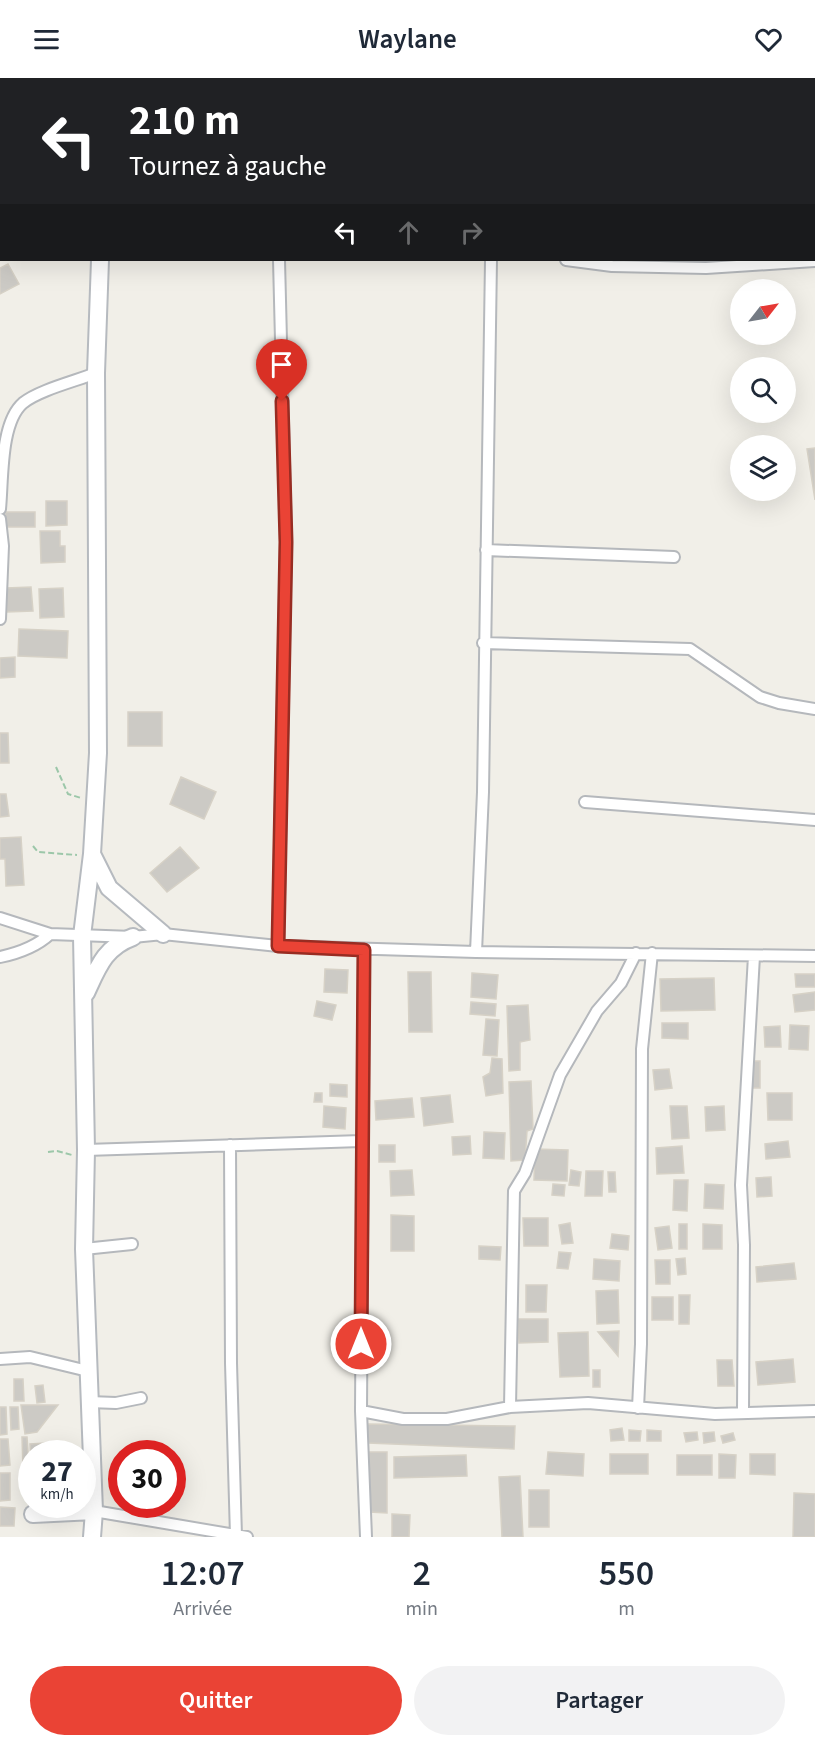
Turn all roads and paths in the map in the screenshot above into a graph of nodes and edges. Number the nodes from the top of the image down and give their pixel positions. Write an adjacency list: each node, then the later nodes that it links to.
1 (100, 261): 6 (street)
2 (279, 261): 25 (street)
3 (491, 261): 9 (street)
4 (574, 261): 5 (street)
5 (815, 261)
6 (96, 373): 7 (street); 16 (street)
7 (0, 509)
8 (0, 519): 11 (street)
9 (486, 550): 10 (street); 12 (street)
10 (674, 557)
11 (0, 619)
12 (483, 643): 13 (street); 27 (street)
13 (815, 709)
14 (57, 767): 16 (path)
15 (585, 802): 17 (street)
16 (95, 803): 19 (street)
17 (815, 820)
18 (33, 846): 19 (path)
19 (92, 854): 22 (street); 23 (street)
20 (0, 918): 21 (street)
21 (50, 934): 23 (street); 32 (street)
22 (163, 934): 24 (street); 25 (street)
23 (82, 936): 24 (street); 33 (street)
24 (133, 937): 33 (street)
25 (278, 946): 26 (street)
26 (364, 950): 27 (street); 34 (street)
27 (476, 952): 28 (street)
28 (636, 953): 29 (street); 44 (street)
29 (652, 954): 30 (street); 45 (street)
30 (754, 956): 31 (street); 48 (street)
31 (815, 956)
32 (0, 957)
33 (84, 996): 37 (street)
34 (361, 1141): 35 (street); 47 (street)
35 (230, 1145): 37 (street); 52 (street)
36 (48, 1152): 37 (path)
37 (86, 1154): 39 (street)
38 (132, 1244): 39 (street)
39 (84, 1249): 41 (street)
40 (0, 1359): 41 (street)
41 (88, 1371): 43 (street)
42 (141, 1398): 43 (street)
43 (88, 1402): 49 (street)
44 (510, 1407): 45 (street); 47 (street)
45 (638, 1408): 48 (street)
46 (815, 1410): 48 (street)
47 (361, 1412): 54 (street)
48 (743, 1412)
49 (90, 1440)
50 (96, 1512): 52 (street)
51 (94, 1518): 53 (street)
52 (242, 1536)
53 (92, 1537)
54 (366, 1537)

